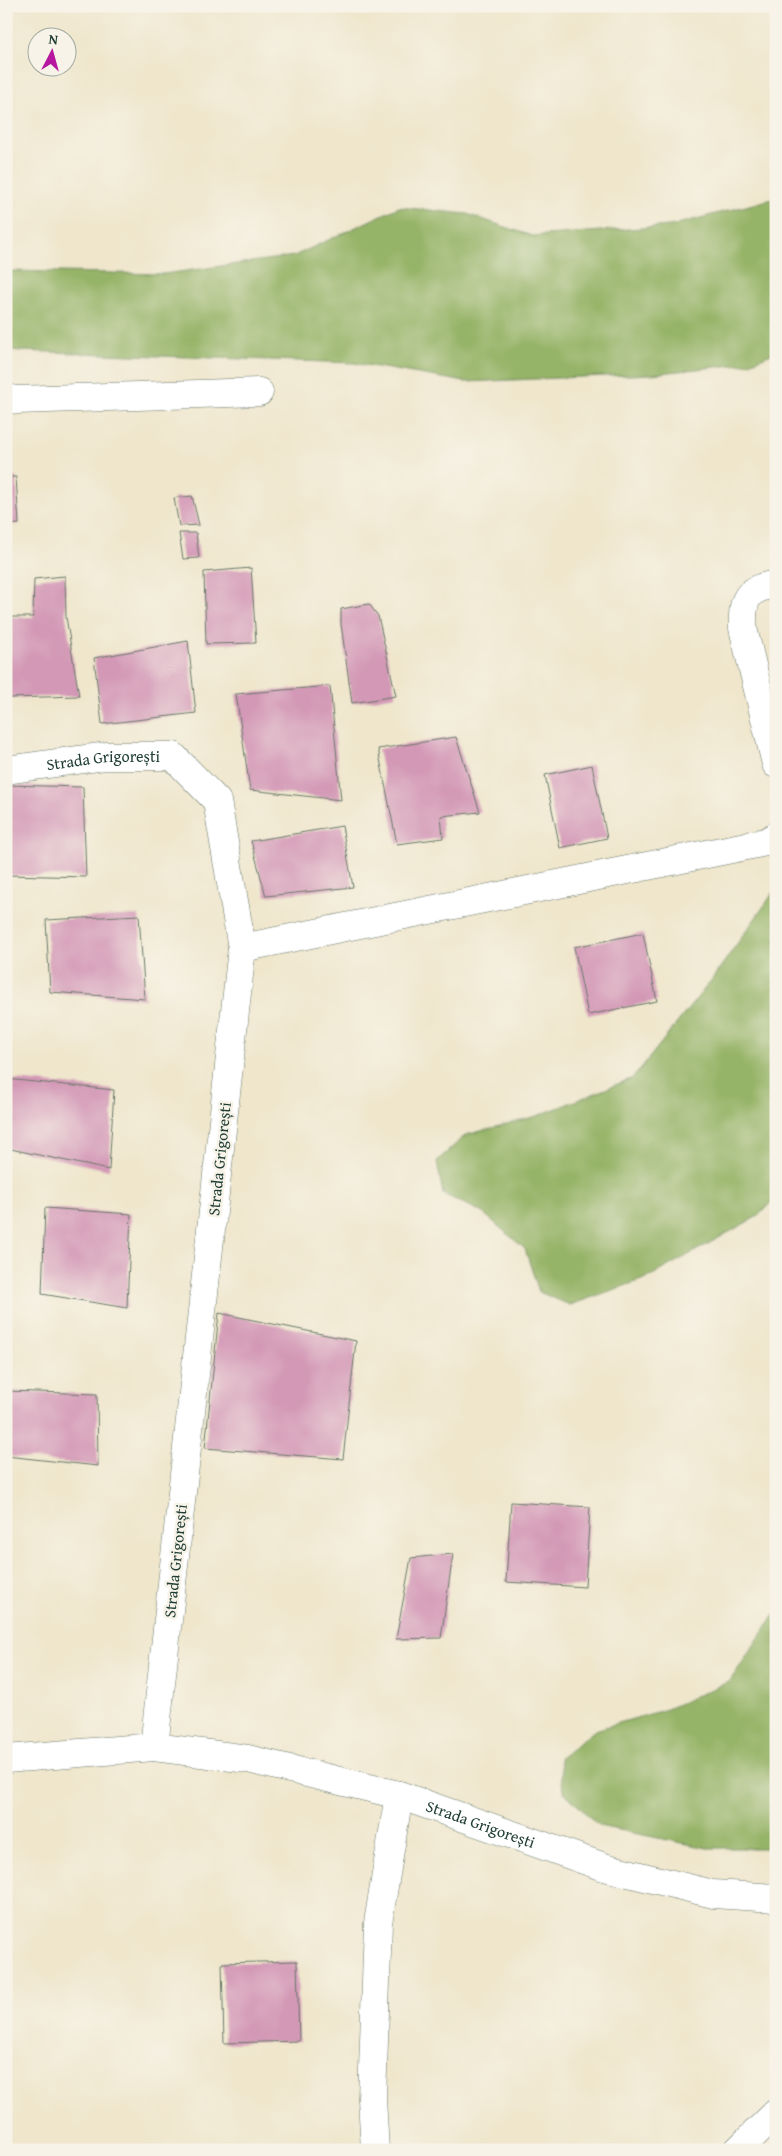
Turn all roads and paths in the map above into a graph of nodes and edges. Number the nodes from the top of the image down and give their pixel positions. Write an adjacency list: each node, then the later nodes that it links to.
1 (259, 392): 2 (street)
2 (6, 398)
3 (776, 584): 4 (street)
4 (776, 764)
5 (6, 770): 7 (street, Strada Grigorești)
6 (776, 836): 7 (street)
7 (242, 948): 8 (street, Strada Grigorești)
8 (154, 1747): 9 (street, Strada Grigorești); 10 (street, Strada Grigorești)
9 (6, 1759)
10 (399, 1795): 11 (street, Strada Grigorești); 13 (street)
11 (776, 1898)
12 (776, 2113): 14 (street)
13 (375, 2150)
14 (738, 2150)

